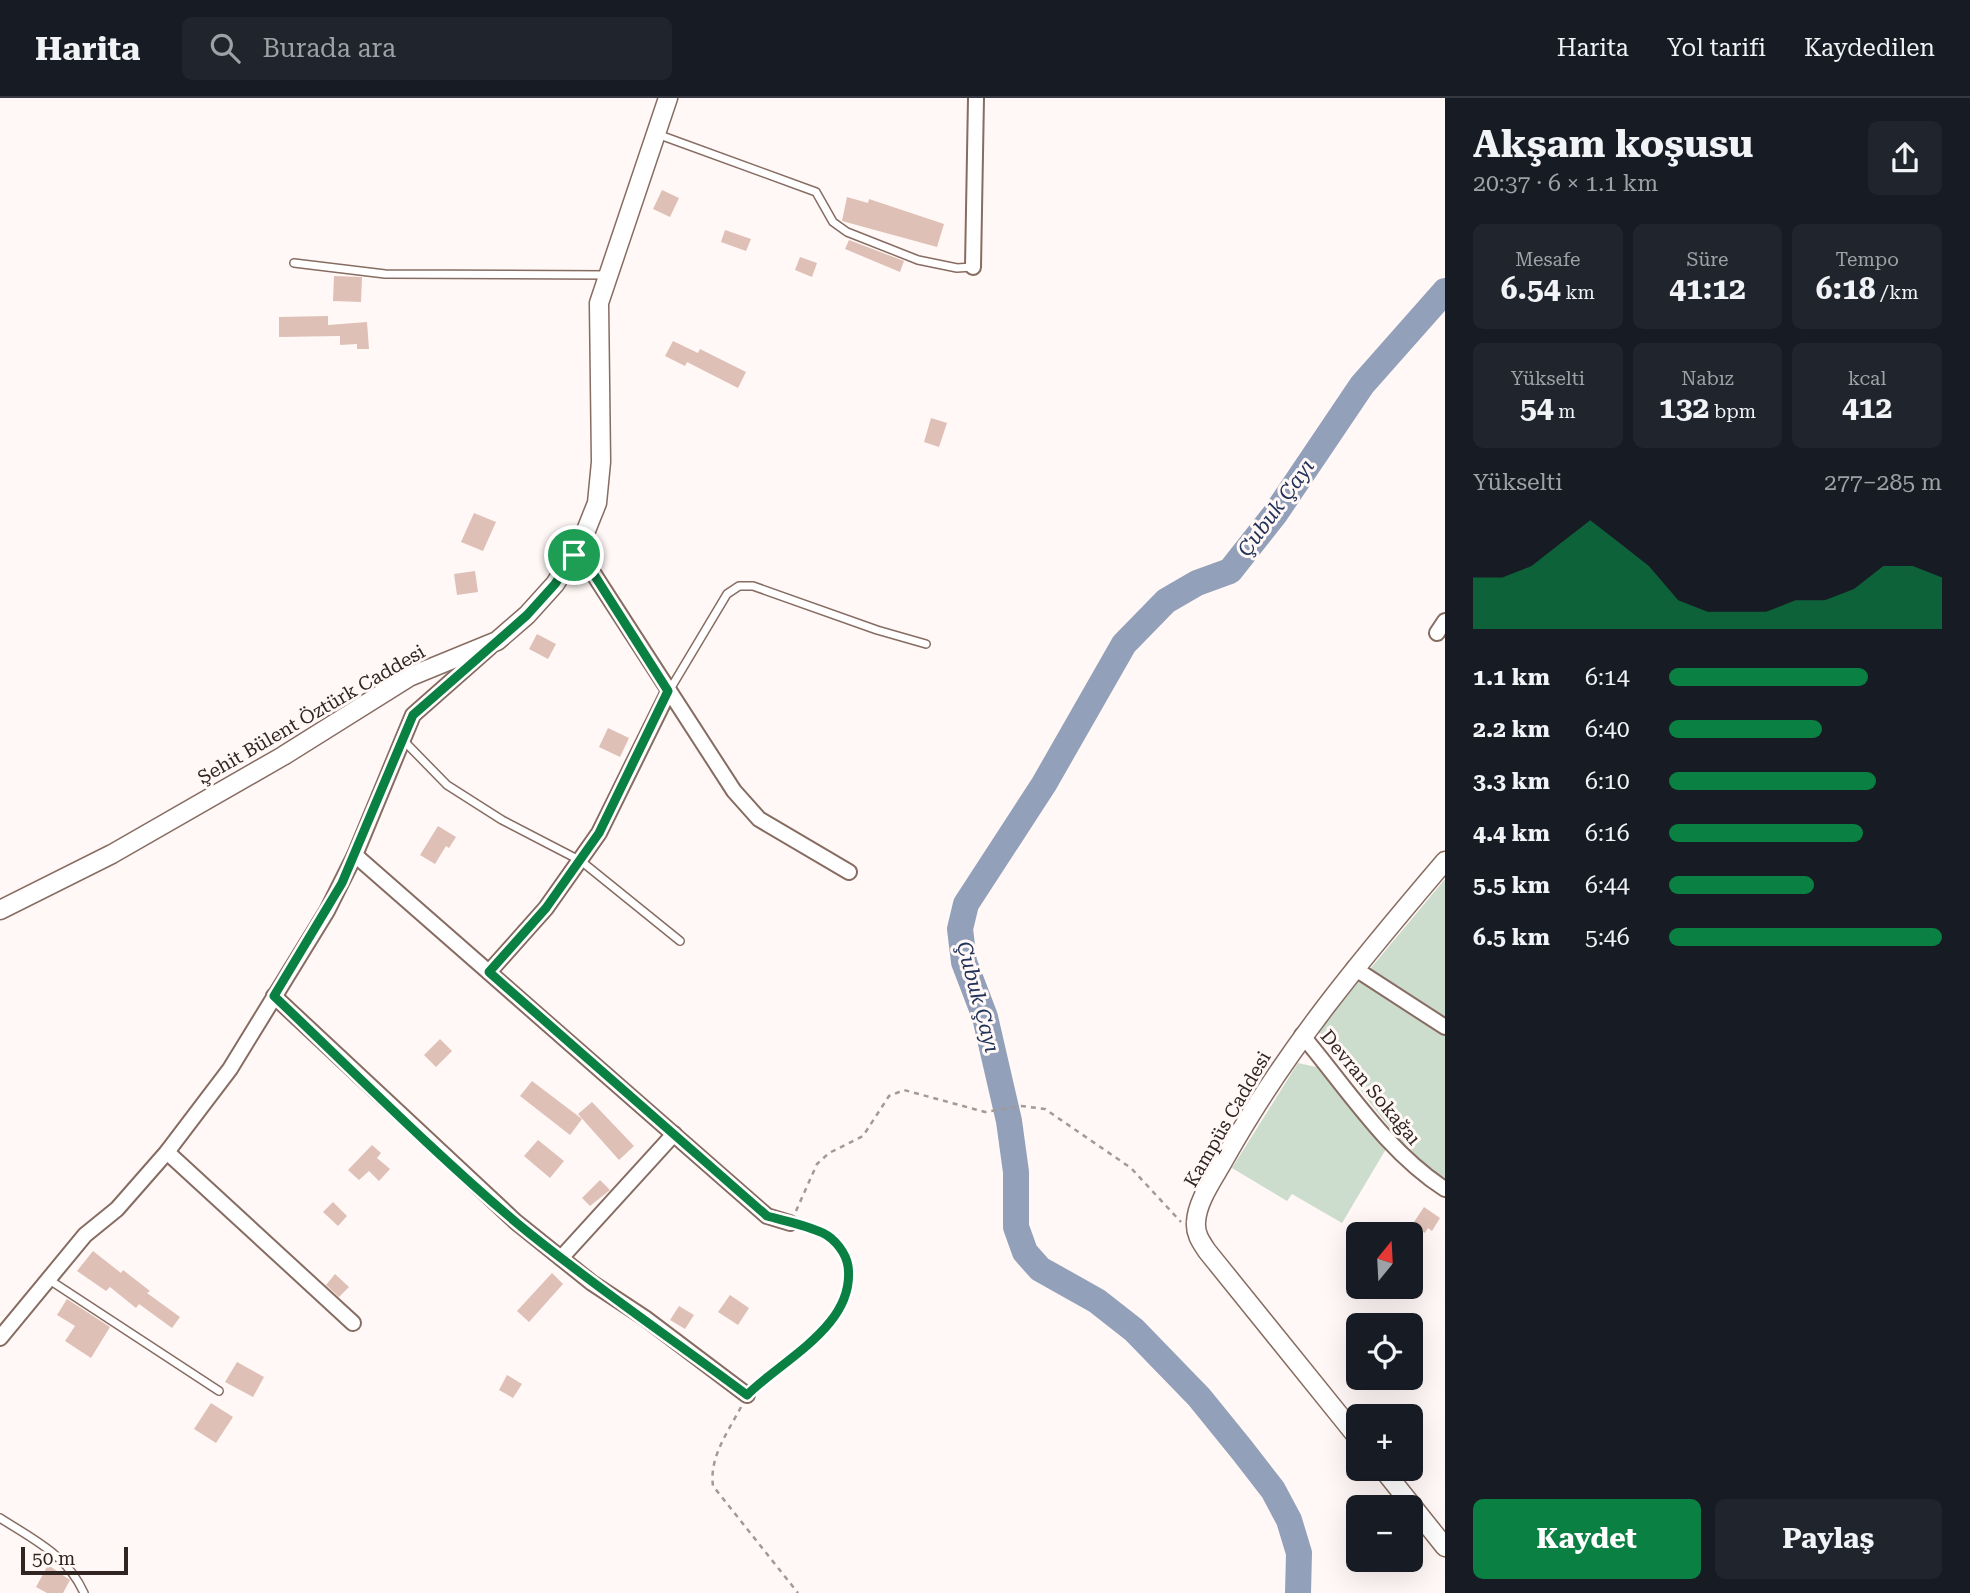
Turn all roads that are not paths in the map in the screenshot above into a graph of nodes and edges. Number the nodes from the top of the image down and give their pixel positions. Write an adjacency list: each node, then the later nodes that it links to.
1 (667, 98): 3 (street, Şehit Bülent Öztürk Caddesi)
2 (976, 98): 5 (street)
3 (657, 134): 5 (lane); 6 (street, Şehit Bülent Öztürk Caddesi)
4 (294, 263): 6 (lane)
5 (973, 267)
6 (607, 275): 7 (street, Şehit Bülent Öztürk Caddesi)
7 (574, 555): 8 (street, Şehit Bülent Öztürk Caddesi); 10 (street)
8 (497, 641): 11 (street); 16 (street, Şehit Bülent Öztürk Caddesi)
9 (926, 644): 10 (lane)
10 (668, 691): 13 (street); 15 (street)
11 (401, 739): 12 (street); 13 (lane)
12 (355, 855): 19 (street); 20 (street)
13 (581, 860): 17 (lane); 19 (street)
14 (1445, 861): 18 (street, Kampüs Caddesi)
15 (849, 872)
16 (0, 910)
17 (680, 941)
18 (1354, 968): 21 (street); 22 (street, Kampüs Caddesi)
19 (489, 972): 23 (street)
20 (274, 996): 24 (street); 27 (street)
21 (1445, 1027)
22 (1302, 1035): 25 (street, Devran Sokağaı); 33 (street, Kampüs Caddesi)
23 (674, 1134): 26 (street); 27 (street)
24 (167, 1152): 28 (street); 29 (street)
25 (1445, 1189)
26 (790, 1223)
27 (561, 1258): 32 (street)
28 (48, 1279): 30 (street); 31 (lane)
29 (353, 1324)
30 (0, 1338)
31 (219, 1391)
32 (747, 1395)
33 (1346, 1423)
34 (1392, 1481): 36 (street)
35 (0, 1518): 37 (lane)
36 (1445, 1547)
37 (85, 1593)

